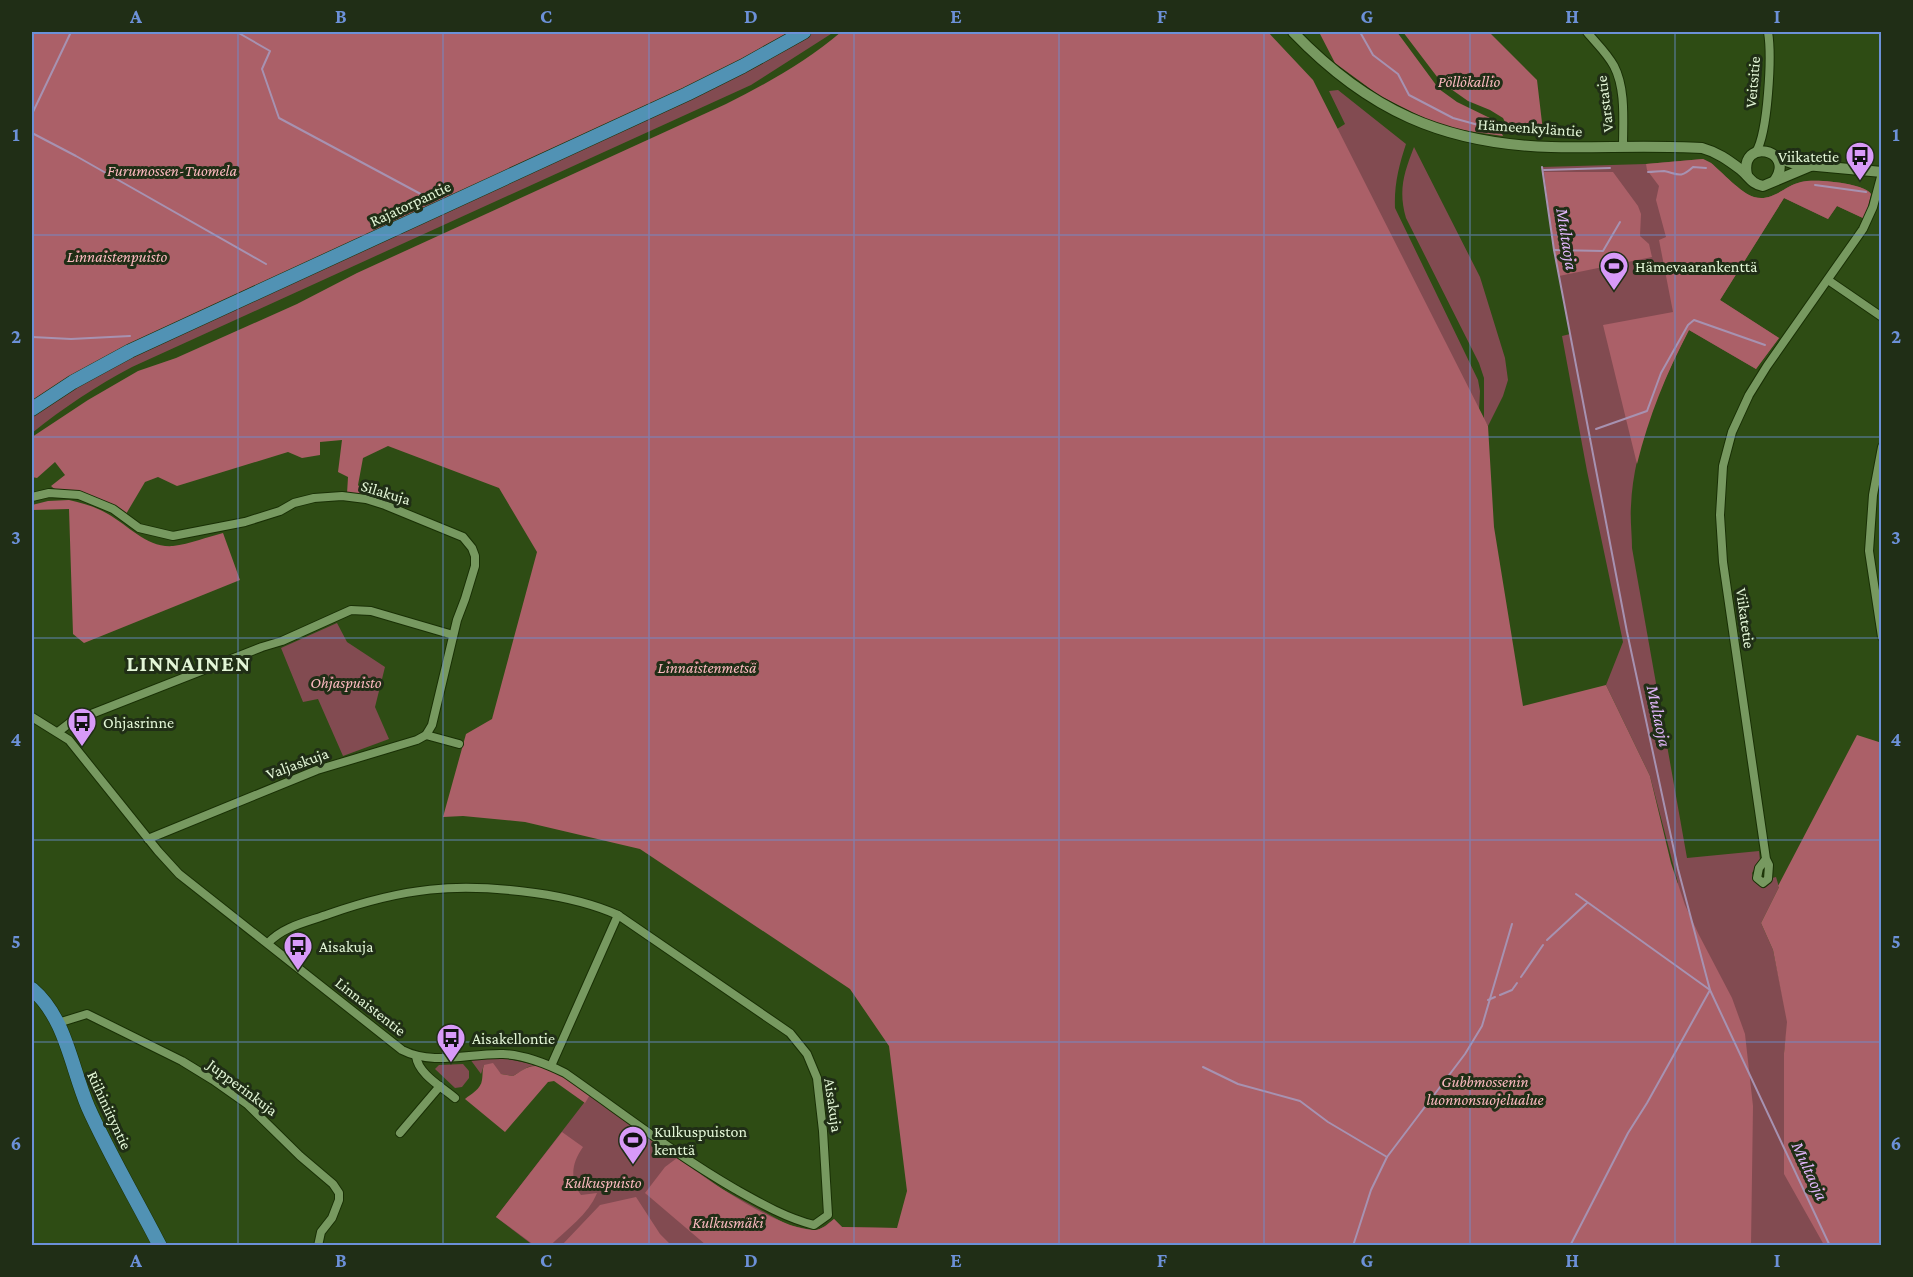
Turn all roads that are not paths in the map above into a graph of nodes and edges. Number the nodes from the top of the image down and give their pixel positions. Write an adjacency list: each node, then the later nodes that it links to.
1 (804, 32): 16 (main road, Rajatorpantie)
2 (1293, 32): 6 (street, Hämeenkyläntie)
3 (1587, 32): 6 (street, Varstatie)
4 (1768, 32): 5 (street, Veitsitie)
5 (1763, 136): 7 (street, Veitsitie); 8 (street, Veitsitie)
6 (1623, 147): 9 (street, Hämeenkyläntie)
7 (1753, 154): 8 (street); 9 (street, Hämeenkyläntie); 12 (street)
8 (1773, 155): 10 (street); 13 (street)
9 (1724, 157): 12 (street, Hämeenkyläntie)
10 (1813, 165): 11 (street); 13 (street)
11 (1881, 172): 14 (street, Viikatetie)
12 (1747, 175): 13 (street)
13 (1775, 180)
14 (1828, 280): 15 (street); 27 (street, Viikatetie)
15 (1881, 317)
16 (32, 410)
17 (1881, 447): 19 (street)
18 (32, 497): 20 (street, Silakuja)
19 (1880, 617): 21 (street)
20 (453, 634): 23 (street); 24 (street, Silakuja)
21 (1881, 637)
22 (32, 717): 23 (street, Linnaistentie)
23 (58, 732): 26 (street, Linnaistentie)
24 (426, 735): 25 (street); 26 (street, Valjaskuja)
25 (459, 744)
26 (148, 839): 29 (street, Linnaistentie)
27 (1766, 859)
28 (618, 915): 29 (street, Aisakuja); 33 (street); 37 (street, Aisakuja)
29 (268, 943): 32 (street, Linnaistentie)
30 (32, 989): 31 (main road, Riihiniityntie)
31 (58, 1023): 38 (main road, Riihiniityntie); 39 (street, Jupperinkuja)
32 (416, 1056): 33 (street, Linnaistentie); 34 (street)
33 (551, 1066): 37 (street, Linnaistentie)
34 (440, 1086): 35 (street); 36 (street)
35 (455, 1098)
36 (400, 1133)
37 (822, 1221)
38 (160, 1245)
39 (318, 1245)

